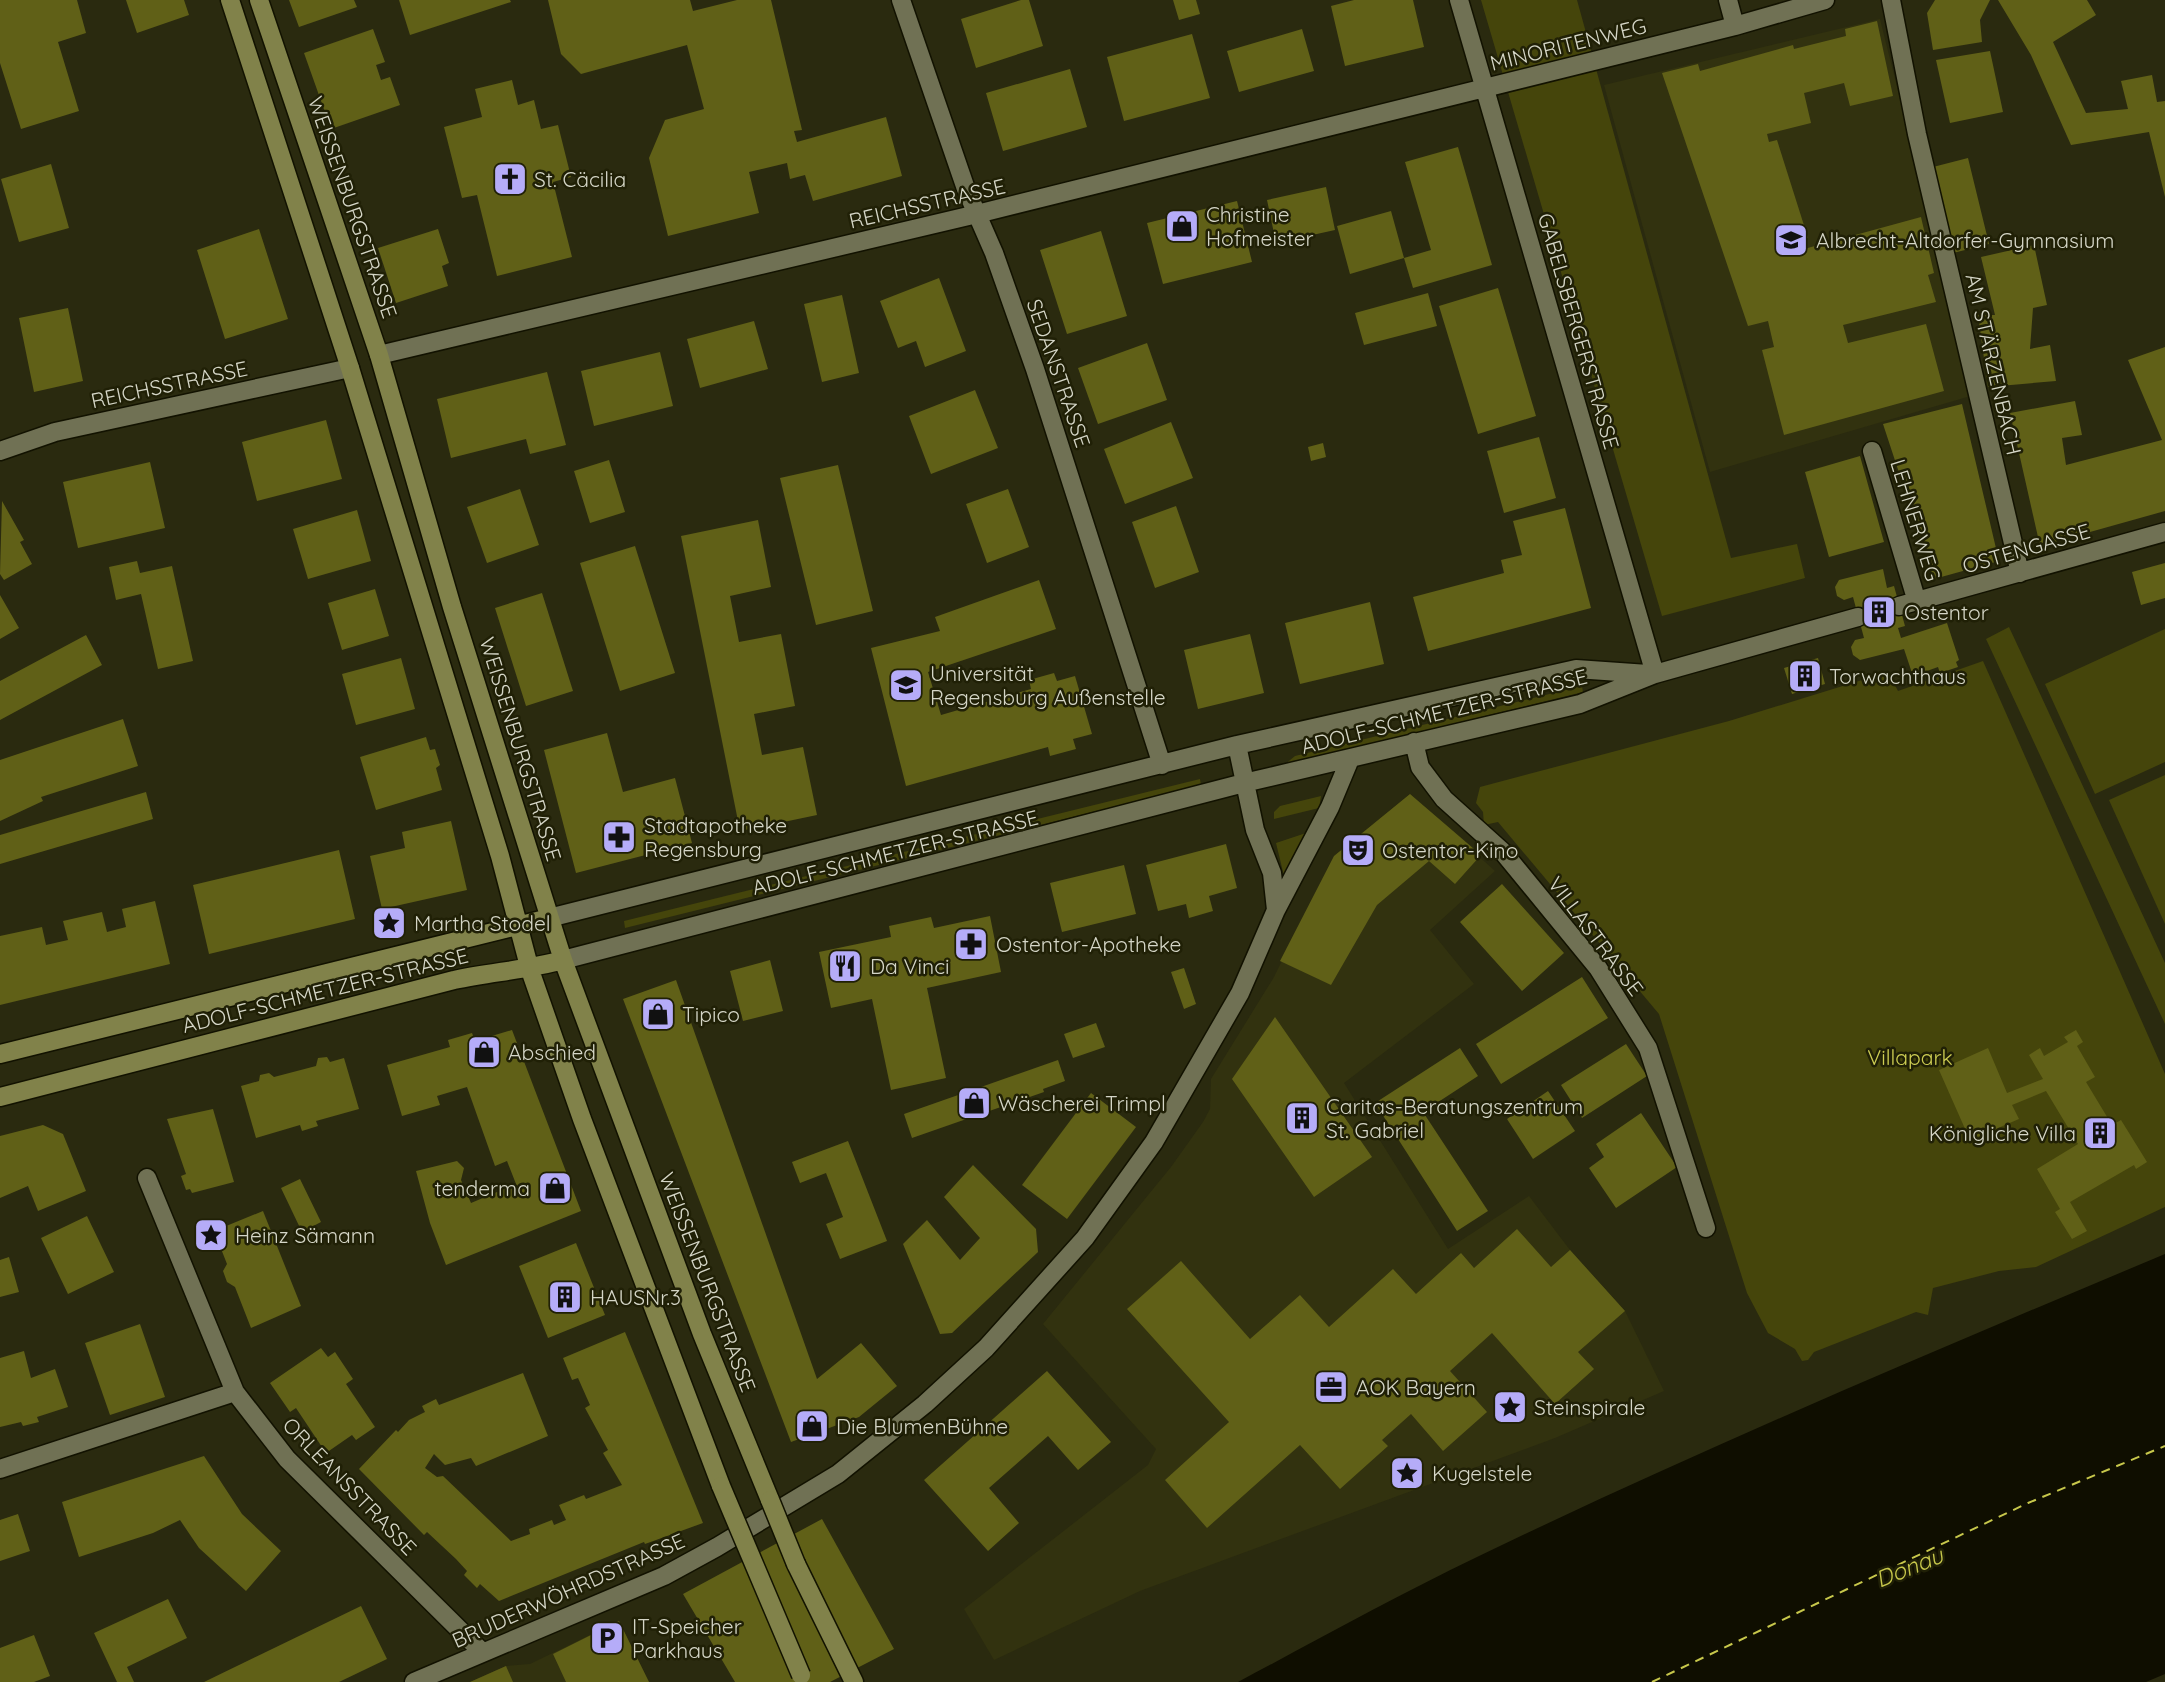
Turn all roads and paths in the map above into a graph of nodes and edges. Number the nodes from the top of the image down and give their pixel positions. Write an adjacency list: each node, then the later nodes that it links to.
1 (230, 0): 12 (main road)
2 (259, 0): 11 (main road, WEISSENBURGSTRASSE)
3 (901, 0): 10 (street, SEDANSTRASSE)
4 (1459, 0): 9 (street, GABELSBERGERSTRASSE)
5 (1728, 0): 8 (street)
6 (1825, 0): 8 (street, MINORITENWEG)
7 (1891, 0): 16 (street, AM STÄRZENBACH)
8 (1735, 26): 9 (street, MINORITENWEG)
9 (1484, 88): 10 (street, REICHSSTRASSE); 19 (street, GABELSBERGERSTRASSE)
10 (977, 214): 11 (street, REICHSSTRASSE); 23 (street, SEDANSTRASSE)
11 (379, 355): 26 (main road, WEISSENBURGSTRASSE)
12 (350, 368): 13 (street, REICHSSTRASSE); 27 (main road)
13 (0, 451)
14 (1872, 451): 17 (street, LEHNERWEG)
15 (2165, 533): 16 (street, OSTENGASSE)
16 (2020, 573): 17 (street, OSTENGASSE)
17 (1908, 604)
18 (1858, 617): 19 (street)
19 (1655, 674): 20 (street, ADOLF-SCHMETZER-STRASSE); 21 (street, ADOLF-SCHMETZER-STRASSE)
20 (1414, 742): 22 (street, ADOLF-SCHMETZER-STRASSE); 33 (street, VILLASTRASSE)
21 (1237, 746): 23 (street, ADOLF-SCHMETZER-STRASSE); 24 (street, BRUDERWÖHRDSTRASSE)
22 (1350, 759): 24 (street, ADOLF-SCHMETZER-STRASSE); 25 (street, BRUDERWÖHRDSTRASSE)
23 (1162, 765): 26 (street, ADOLF-SCHMETZER-STRASSE)
24 (1244, 783): 25 (street, BRUDERWÖHRDSTRASSE); 28 (street, ADOLF-SCHMETZER-STRASSE)
25 (1276, 910): 36 (street, BRUDERWÖHRDSTRASSE)
26 (549, 918): 27 (main road, ADOLF-SCHMETZER-STRASSE); 28 (main road, WEISSENBURGSTRASSE)
27 (519, 925): 29 (main road); 30 (main road, ADOLF-SCHMETZER-STRASSE)
28 (563, 961): 29 (main road, ADOLF-SCHMETZER-STRASSE); 39 (main road, WEISSENBURGSTRASSE, bridge)
29 (530, 970): 31 (main road, ADOLF-SCHMETZER-STRASSE); 38 (main road, bridge)
30 (0, 1054)
31 (0, 1097)
32 (147, 1178): 34 (street, ORLEANSSTRASSE)
33 (1706, 1228)
34 (235, 1392): 35 (street); 36 (street, ORLEANSSTRASSE)
35 (0, 1469)
36 (482, 1652): 37 (street, BRUDERWÖHRDSTRASSE)
37 (414, 1682)
38 (804, 1682)
39 (854, 1682)

